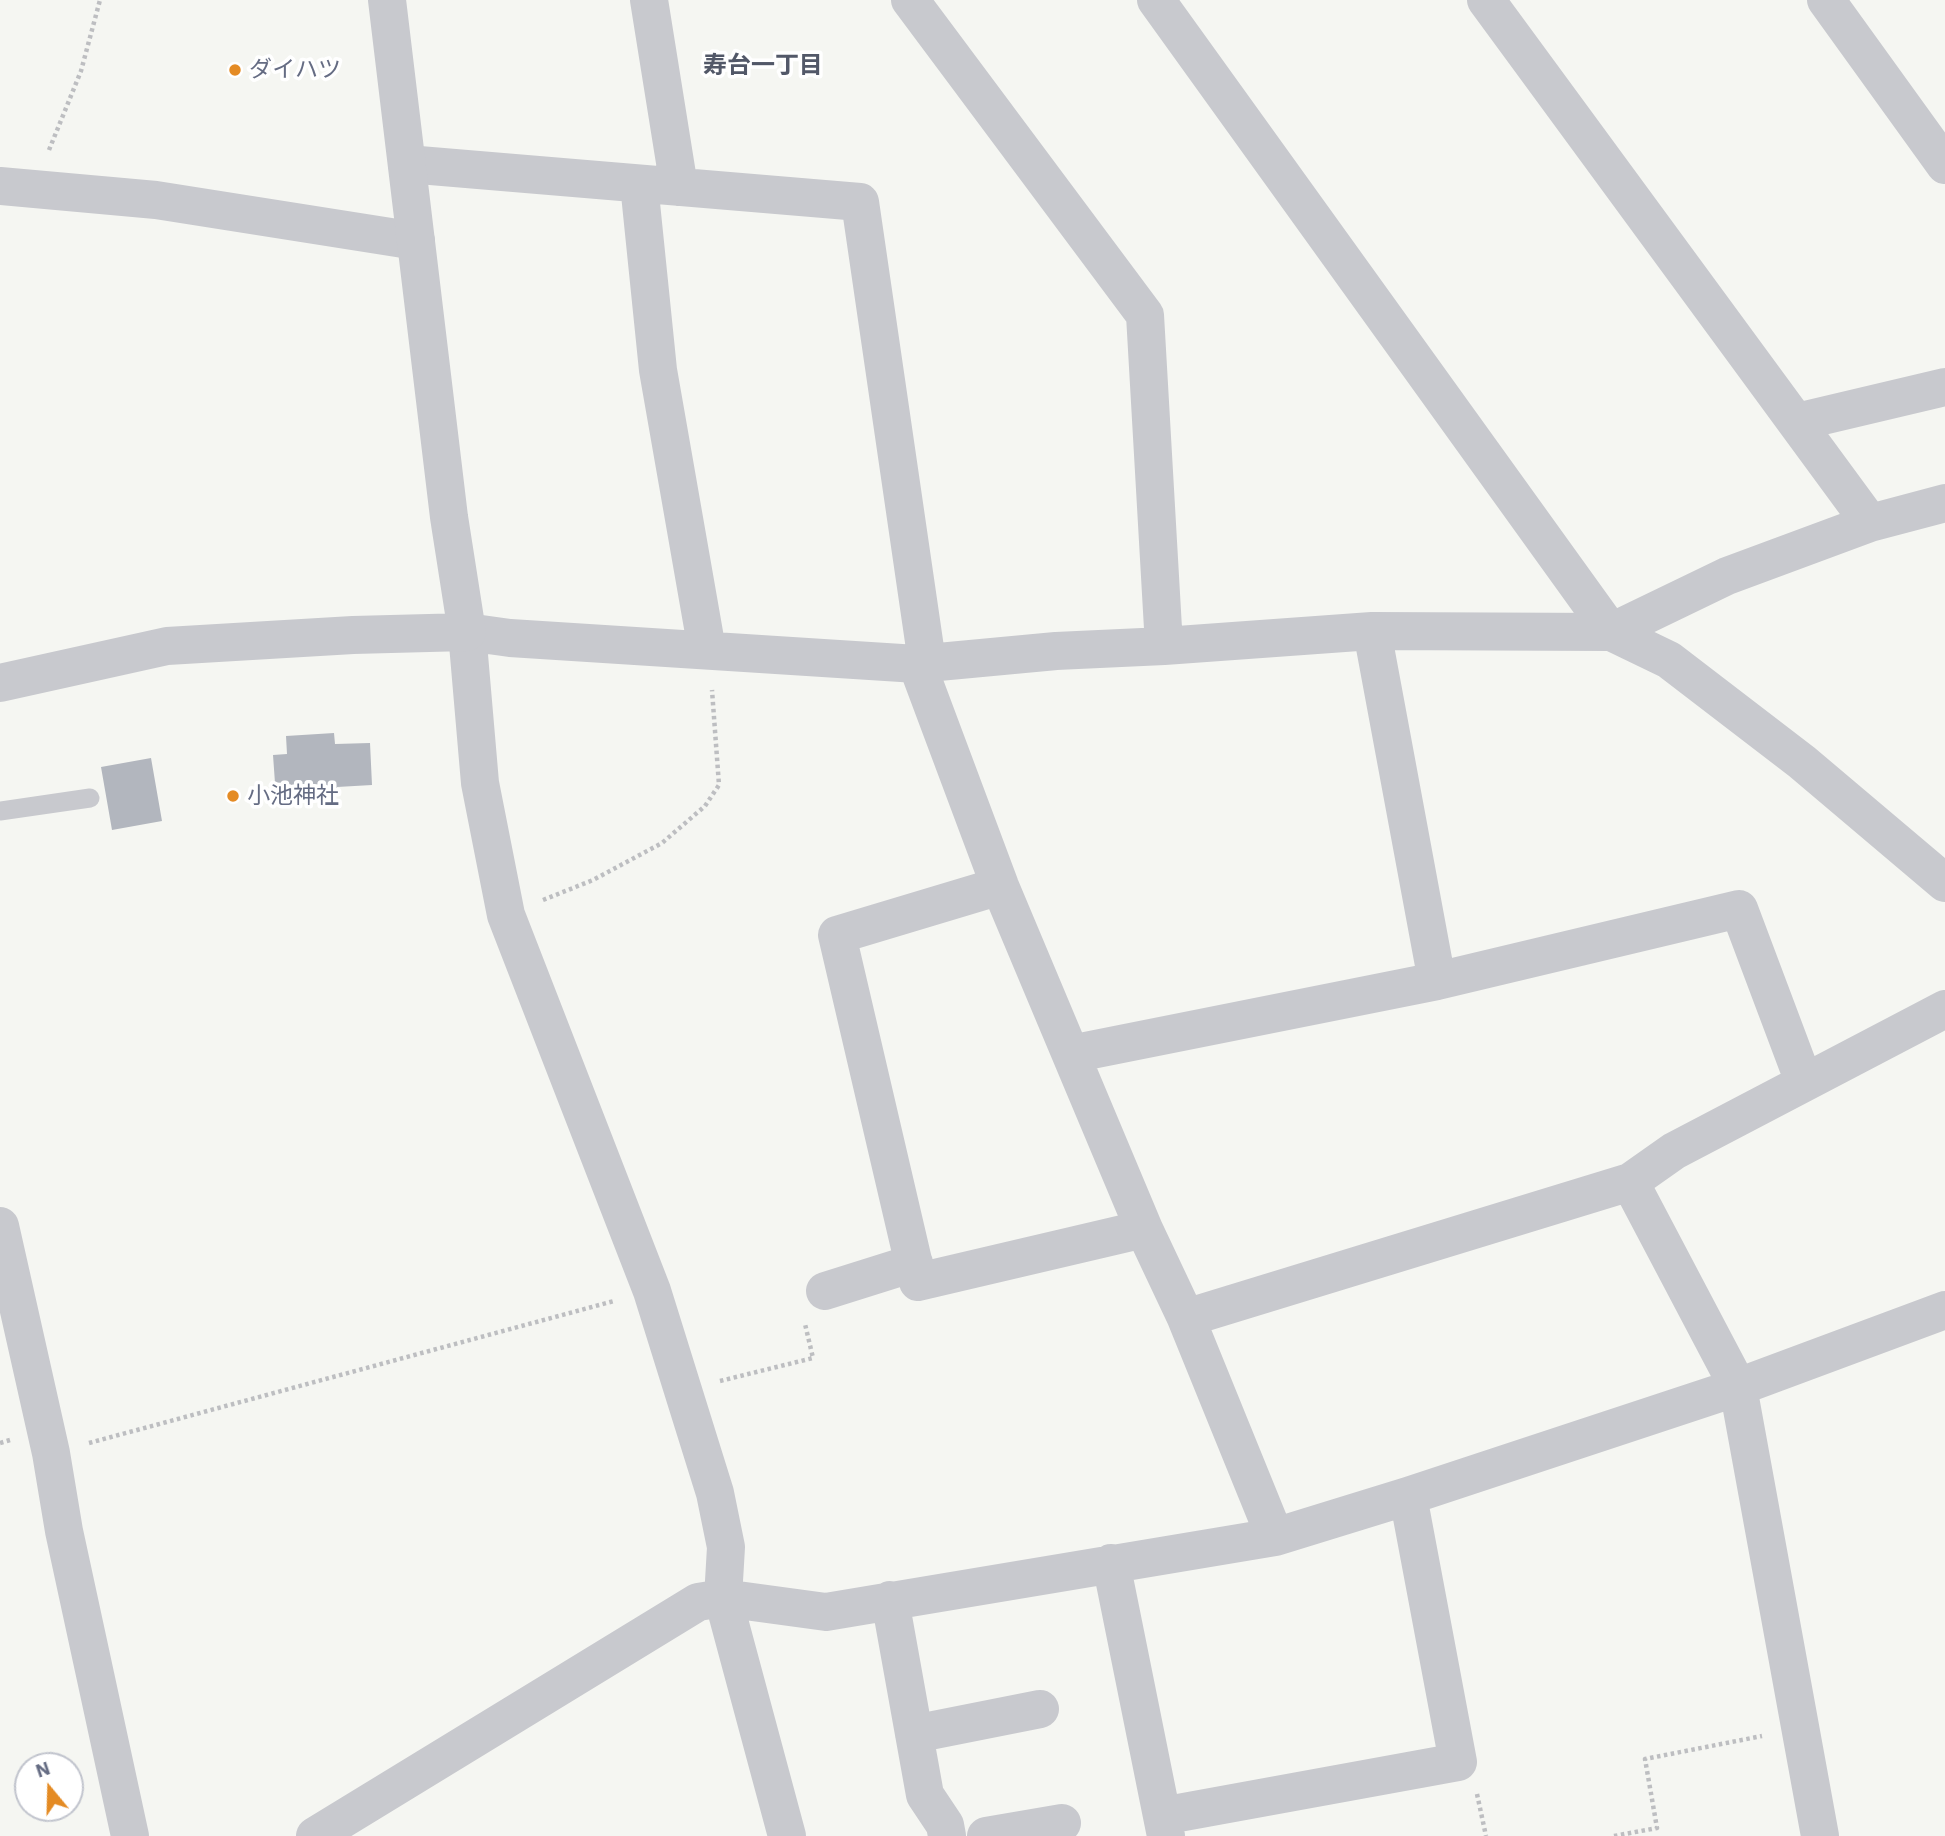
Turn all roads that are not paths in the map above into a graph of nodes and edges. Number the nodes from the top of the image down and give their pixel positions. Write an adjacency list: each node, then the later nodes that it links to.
1 (387, 0): 7 (street)
2 (649, 0): 10 (street)
3 (910, 0): 20 (street)
4 (1156, 0): 19 (street)
5 (1486, 0): 14 (street)
6 (1826, 0): 8 (street)
7 (407, 164): 9 (street); 12 (street)
8 (1945, 165)
9 (639, 184): 10 (street); 21 (street)
10 (679, 187): 22 (street)
11 (16, 188): 12 (street)
12 (416, 241): 18 (street)
13 (1945, 387): 14 (street)
14 (1797, 422): 16 (street)
15 (1945, 503): 16 (street)
16 (1870, 523): 19 (street)
17 (1372, 631): 19 (street); 20 (street); 28 (street)
18 (467, 632): 21 (street); 23 (street); 43 (street)
19 (1611, 632): 26 (street)
20 (1164, 646): 22 (street)
21 (707, 650): 22 (street)
22 (922, 663): 27 (street)
23 (0, 683)
24 (90, 798): 25 (lane)
25 (0, 811)
26 (1945, 883)
27 (1000, 887): 30 (street); 35 (street)
28 (1437, 981): 30 (street); 31 (street)
29 (1945, 1009): 31 (street)
30 (1072, 1054): 34 (street)
31 (1804, 1082): 32 (street)
32 (1630, 1182): 38 (street); 39 (street)
33 (0, 1226): 49 (street)
34 (1144, 1229): 35 (street); 38 (street)
35 (914, 1263): 36 (street)
36 (822, 1306)
37 (1945, 1310): 39 (street)
38 (1186, 1318): 41 (street)
39 (1738, 1387): 40 (street); 54 (street)
40 (1408, 1496): 41 (street); 48 (street)
41 (1275, 1537): 42 (street)
42 (1111, 1563): 44 (street); 48 (street)
43 (723, 1598): 44 (street); 50 (street); 51 (street)
44 (890, 1600): 46 (street)
45 (1040, 1709): 46 (street)
46 (914, 1734): 52 (street)
47 (1062, 1823): 53 (street)
48 (1164, 1826)
49 (130, 1836)
50 (315, 1836)
51 (787, 1836)
52 (947, 1836)
53 (986, 1836)
54 (1820, 1836)

